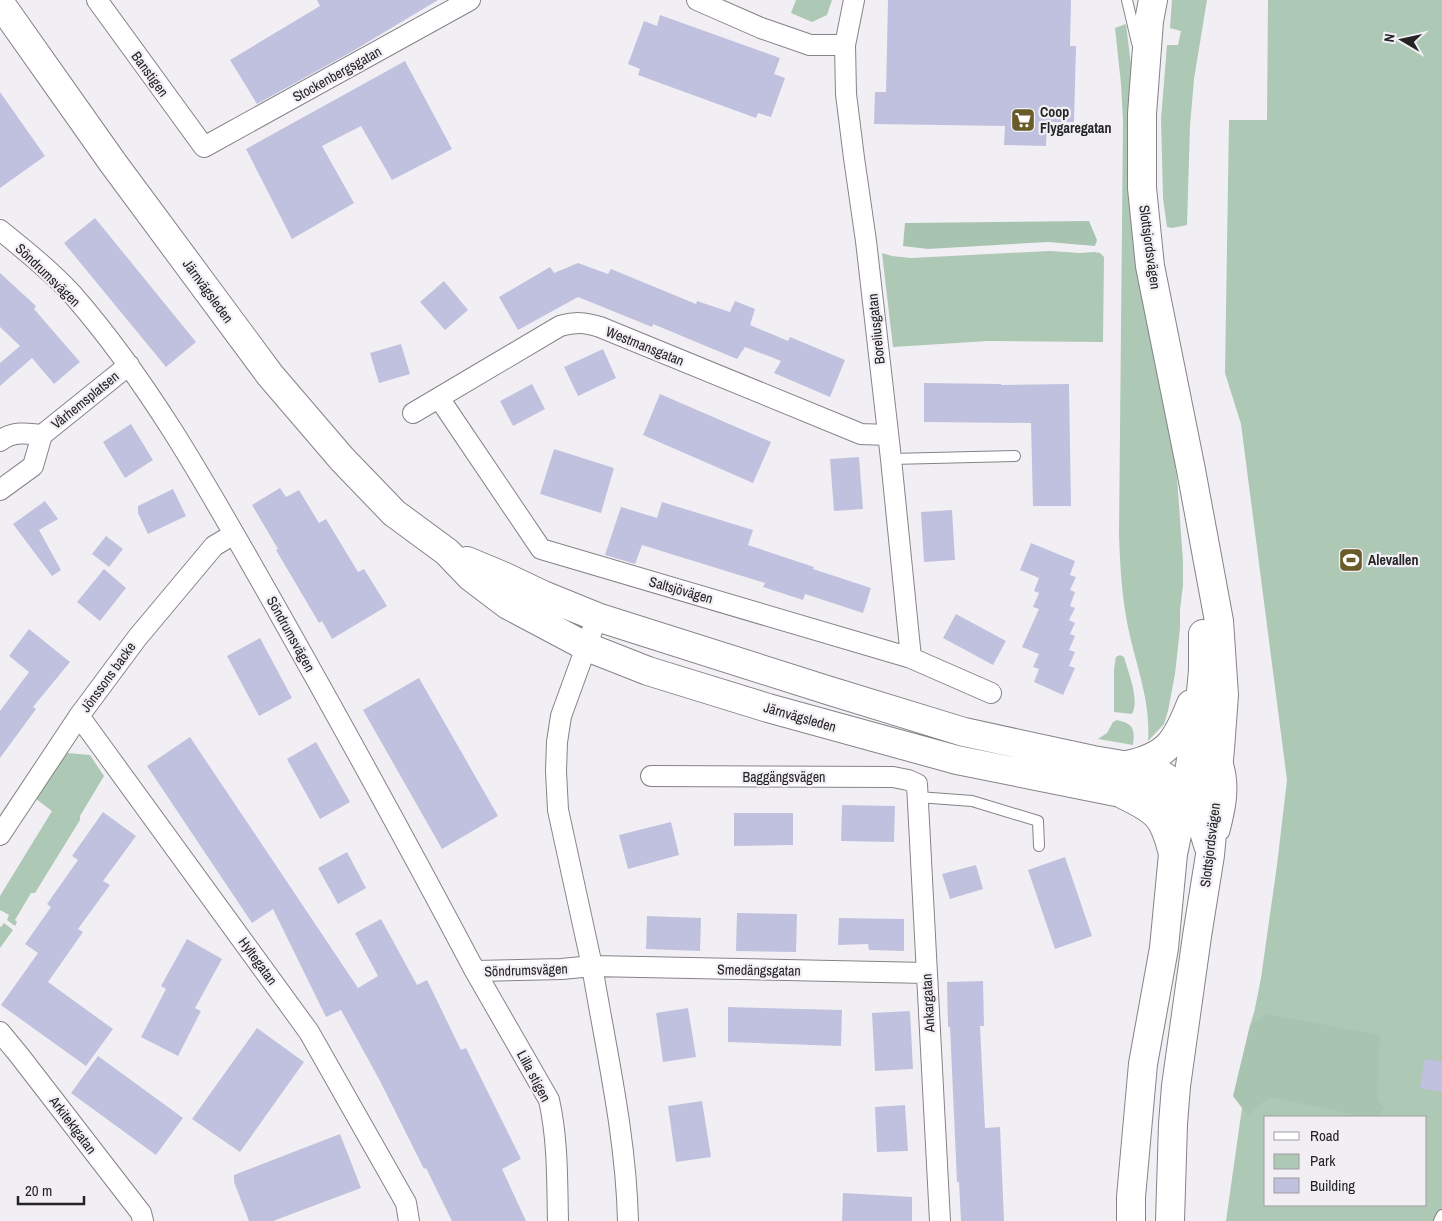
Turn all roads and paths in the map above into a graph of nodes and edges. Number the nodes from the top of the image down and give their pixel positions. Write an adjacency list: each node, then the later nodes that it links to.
1 (96, 0): 10 (street, Banstigen)
2 (470, 0): 10 (street, Stockenbergsgatan)
3 (697, 0): 8 (street)
4 (854, 0): 8 (street, Boreliusgatan)
5 (1127, 0): 9 (lane)
6 (0, 3): 23 (main road, Järnvägsleden)
7 (1150, 7): 9 (main road, Slottsjordsvägen)
8 (845, 45): 16 (street, Boreliusgatan)
9 (1146, 63): 20 (main road, Slottsjordsvägen)
10 (204, 147)
11 (0, 230): 12 (street, Söndrumsvägen)
12 (129, 365): 15 (street, Vårhemsplatsen); 22 (street, Söndrumsvägen)
13 (439, 398): 14 (street, Westmansgatan); 16 (street, Westmansgatan); 26 (street, Saltsjövägen)
14 (413, 413)
15 (42, 435): 17 (street, Vårhemsplatsen); 21 (street, Vårhemsplatsen)
16 (888, 435): 19 (street, Boreliusgatan)
17 (0, 441)
18 (1015, 456): 19 (lane)
19 (891, 459): 26 (street, Boreliusgatan)
20 (1191, 470): 27 (main road, Slottsjordsvägen); 30 (main road, Slottsjordsvägen)
21 (0, 490)
22 (234, 534): 29 (street, Jönssons backe); 41 (street, Söndrumsvägen)
23 (447, 552): 24 (main road, Järnvägsleden); 25 (main road, Järnvägsleden)
24 (597, 617): 25 (street); 31 (main road, Järnvägsleden)
25 (586, 647): 35 (main road, Järnvägsleden); 40 (street)
26 (911, 658): 28 (street, Saltsjövägen)
27 (1203, 670): 31 (main road); 34 (main road, Slottsjordsvägen)
28 (991, 693)
29 (80, 716): 36 (street, Jönssons backe); 46 (street, Hyltegatan)
30 (1220, 750): 34 (main road); 39 (main road, Slottsjordsvägen)
31 (1127, 765): 34 (main road, Järnvägsleden)
32 (651, 776): 33 (street, Baggängsvägen)
33 (917, 791): 37 (lane); 42 (street, Ankargatan)
34 (1186, 791): 35 (main road, Järnvägsleden); 38 (main road, Slottsjordsvägen); 39 (main road)
35 (1121, 793): 38 (main road)
36 (0, 835)
37 (1039, 846)
38 (1173, 854): 50 (main road, Slottsjordsvägen)
39 (1210, 855): 51 (main road, Slottsjordsvägen)
40 (592, 966): 41 (street, Söndrumsvägen); 42 (street, Smedängsgatan); 48 (street)
41 (475, 971): 47 (street, Lilla stigen)
42 (927, 973): 49 (street, Ankargatan)
43 (0, 1032): 45 (street, Arkitektgatan)
44 (1442, 1215): 52 (lane)
45 (143, 1221)
46 (408, 1221)
47 (558, 1221)
48 (628, 1221)
49 (940, 1221)
50 (1131, 1221)
51 (1170, 1221)
52 (1439, 1221)

